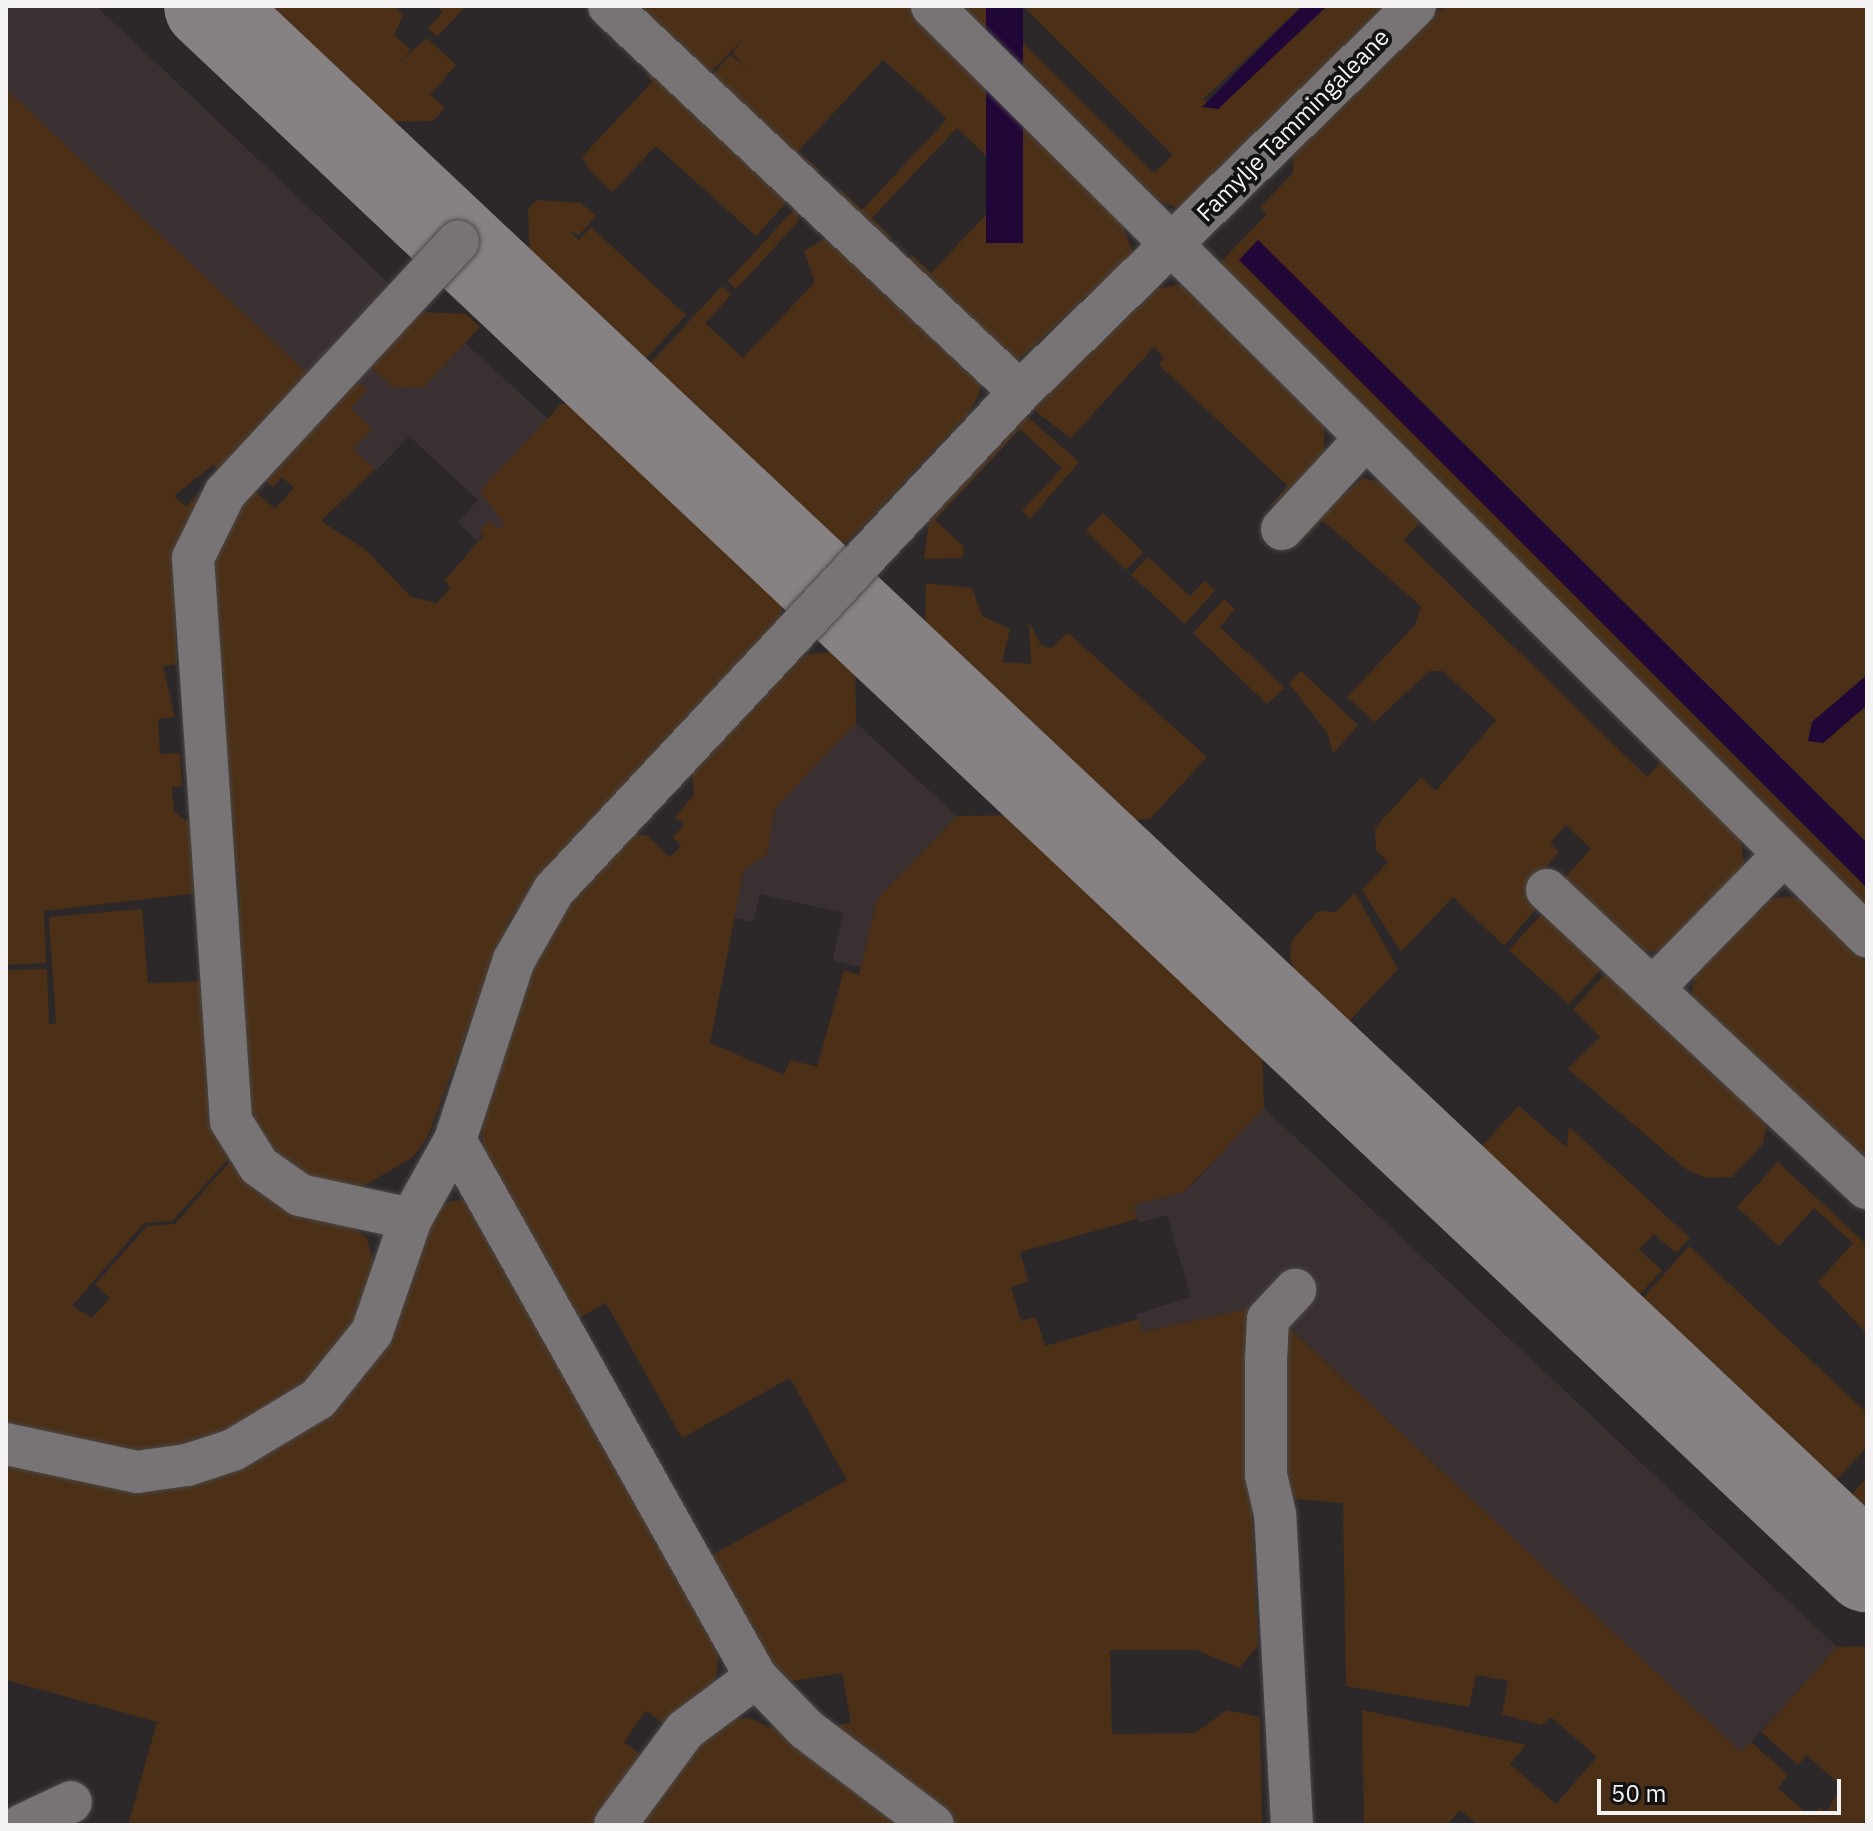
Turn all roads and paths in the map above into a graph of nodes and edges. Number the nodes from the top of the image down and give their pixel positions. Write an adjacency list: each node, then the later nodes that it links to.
1 (609, 6): 6 (street)
2 (932, 6): 5 (street)
3 (1415, 6): 5 (street, Famylje Tammingaleane)
4 (458, 241): 15 (street)
5 (1173, 246): 6 (street, Famylje Tammingaleane); 7 (street)
6 (1020, 392): 13 (street, Famylje Tammingaleane)
7 (1366, 438): 8 (street); 9 (street)
8 (1282, 529)
9 (1784, 854): 11 (street); 12 (street)
10 (1547, 890): 12 (street)
11 (1867, 936)
12 (1653, 988): 14 (street)
13 (455, 1140): 15 (street, Famylje Tammingaleane); 18 (street)
14 (1867, 1188)
15 (411, 1219): 17 (street, Famylje Tammingaleane)
16 (1295, 1290): 23 (street)
17 (6, 1444)
18 (756, 1677): 21 (street); 22 (street)
19 (71, 1802): 20 (street)
20 (22, 1825)
21 (615, 1825)
22 (933, 1825)
23 (1292, 1825)

